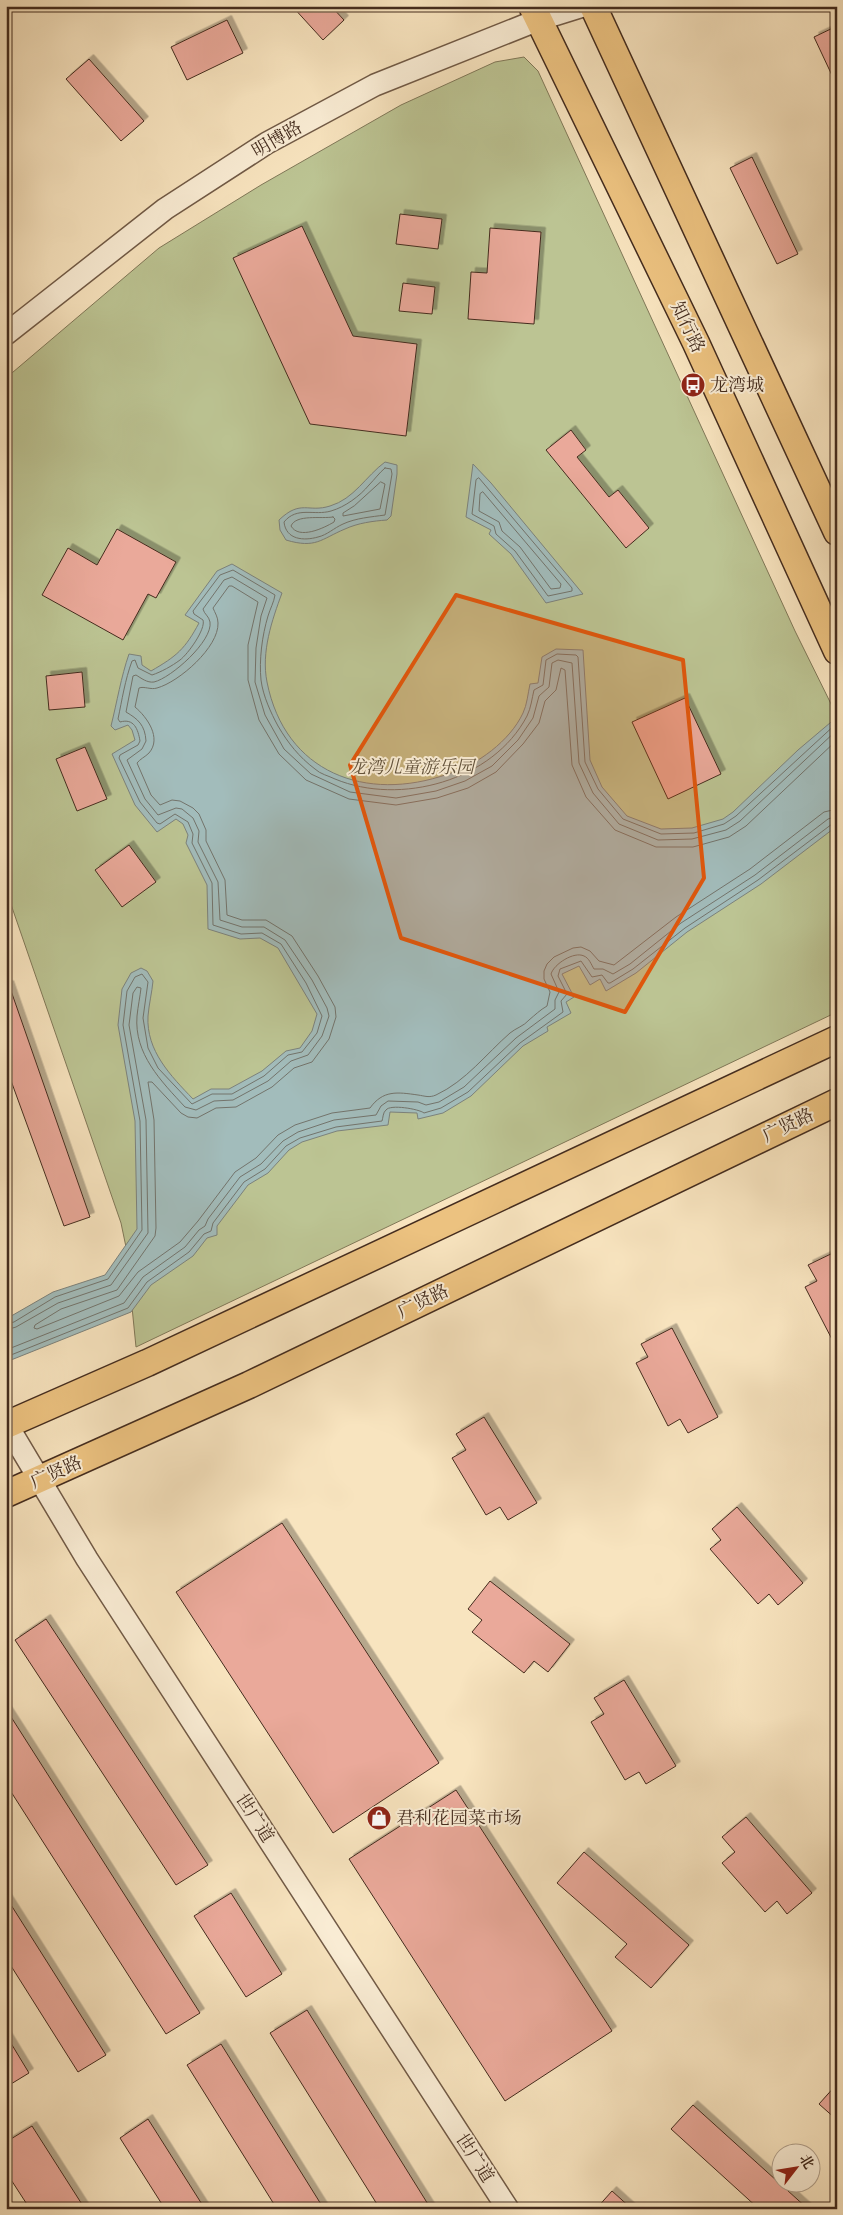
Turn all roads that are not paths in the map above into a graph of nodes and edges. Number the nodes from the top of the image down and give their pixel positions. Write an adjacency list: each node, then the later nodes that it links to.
1 (584, 6): 3 (street, 明博路)
2 (593, 6): 5 (main road)
3 (535, 13): 4 (street, 明博路); 6 (main road, 知行路)
4 (6, 334)
5 (837, 532)
6 (837, 651)
7 (837, 1039): 9 (main road)
8 (837, 1102): 10 (main road, 广贤路)
9 (7, 1425): 10 (street, 世广道)
10 (40, 1479): 11 (main road, 广贤路); 12 (street, 世广道)
11 (6, 1494)
12 (508, 2209)

